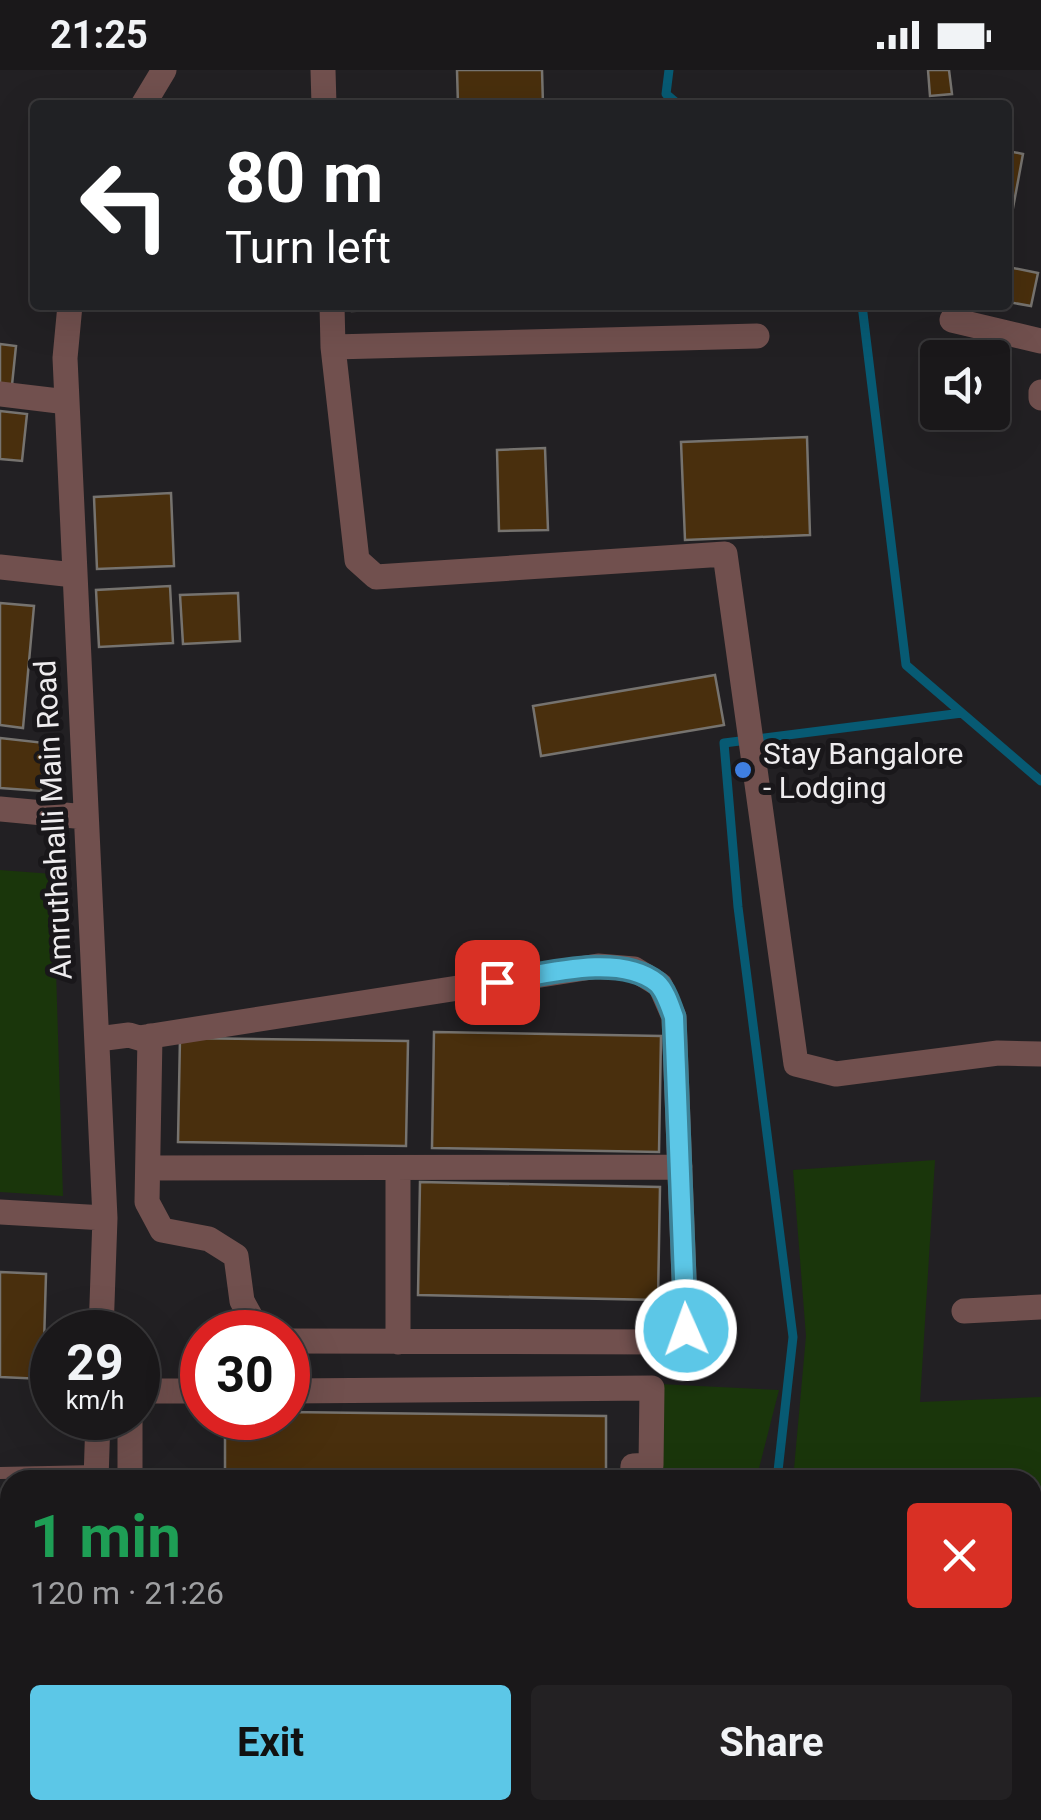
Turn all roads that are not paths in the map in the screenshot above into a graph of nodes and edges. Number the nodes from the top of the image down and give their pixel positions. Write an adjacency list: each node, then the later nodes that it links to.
1 (164, 70): 3 (street)
2 (323, 70): 4 (street)
3 (146, 100)
4 (324, 100)
5 (70, 310): 12 (street, Amruthahalli Main Road)
6 (332, 310): 10 (street)
7 (952, 320): 9 (street)
8 (757, 336): 10 (street)
9 (1041, 342)
10 (333, 347): 19 (street)
11 (0, 394): 12 (street)
12 (67, 402): 14 (street, Amruthahalli Main Road)
13 (0, 567): 14 (street)
14 (74, 575): 16 (street, Amruthahalli Main Road)
15 (0, 810): 16 (street)
16 (86, 817): 18 (street, Amruthahalli Main Road)
17 (145, 1037): 18 (street); 20 (street); 21 (street)
18 (98, 1047): 24 (street, Amruthahalli Main Road)
19 (1041, 1054)
20 (680, 1167): 22 (street); 30 (street)
21 (148, 1168): 22 (street); 27 (street)
22 (398, 1168): 30 (street)
23 (0, 1212): 24 (street)
24 (105, 1218): 26 (street, Amruthahalli Main Road)
25 (1041, 1307): 28 (street)
26 (102, 1310)
27 (247, 1310)
28 (964, 1311)
29 (310, 1341): 30 (street)
30 (398, 1342)
31 (310, 1390): 36 (street)
32 (98, 1440): 34 (street)
33 (130, 1440): 35 (street)
34 (97, 1470)
35 (130, 1470)
36 (633, 1470)

